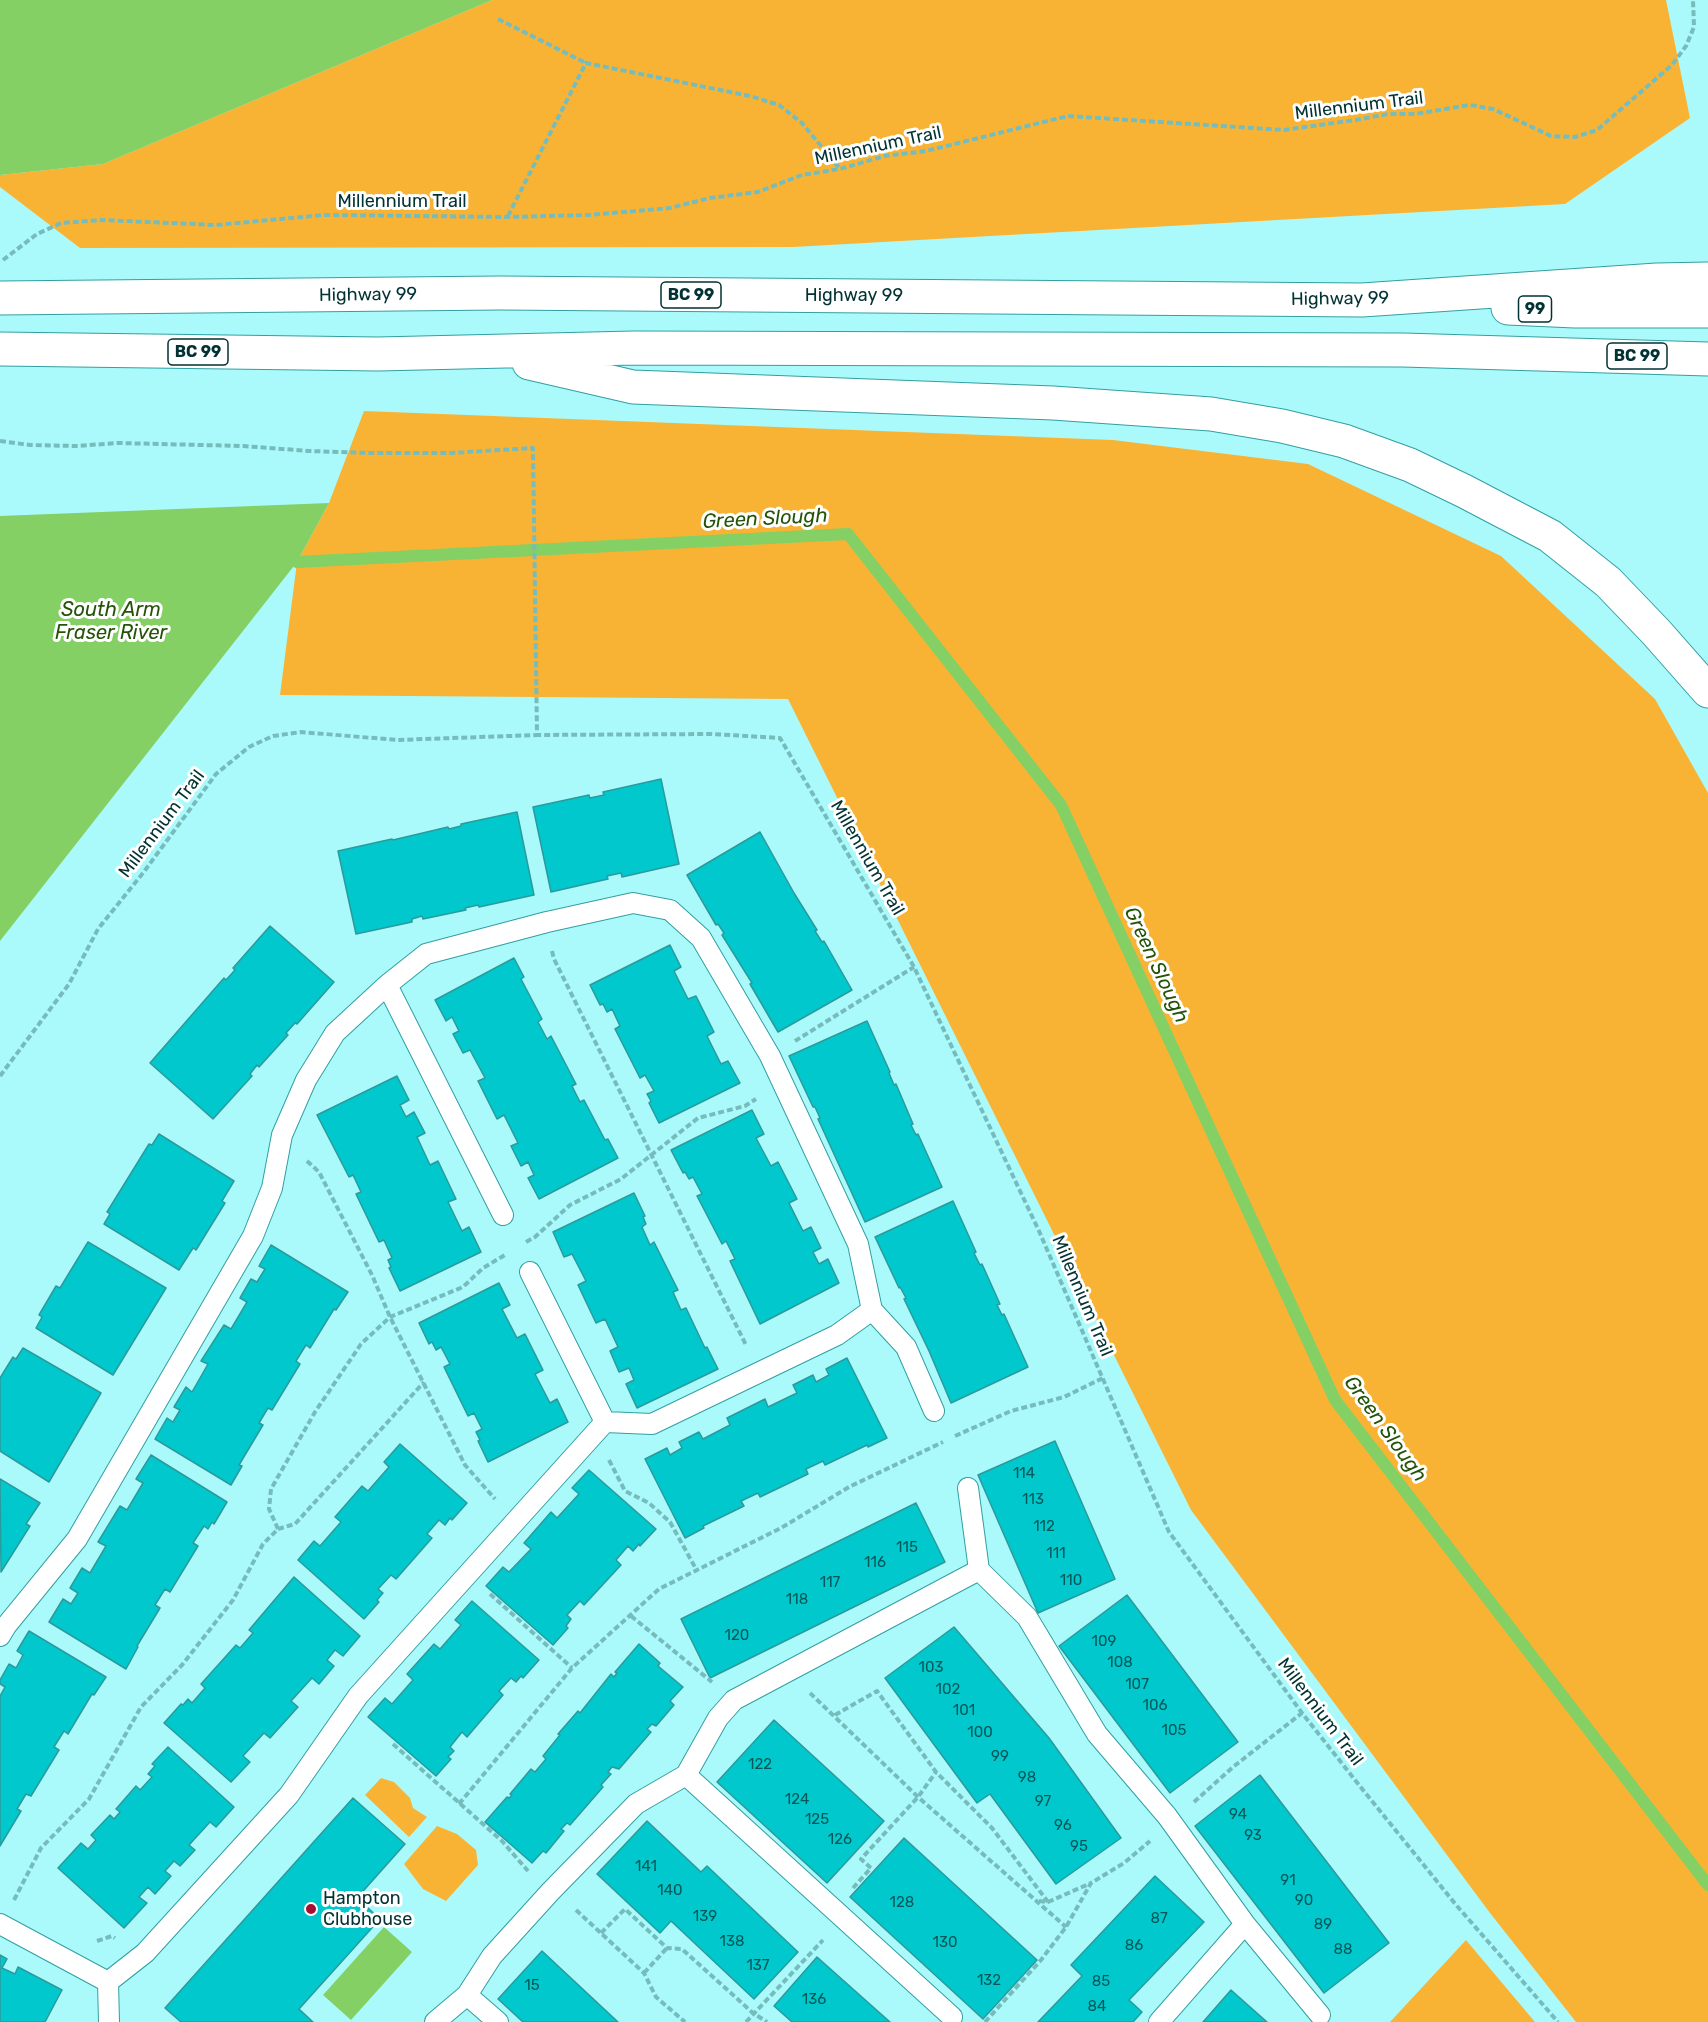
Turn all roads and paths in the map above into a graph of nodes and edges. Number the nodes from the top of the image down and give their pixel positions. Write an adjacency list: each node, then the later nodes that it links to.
1 (1693, 0): 4 (path, Millennium Trail)
2 (498, 19): 3 (path)
3 (585, 63): 4 (path); 5 (path)
4 (840, 169): 5 (path, Millennium Trail)
5 (508, 217): 6 (path, Millennium Trail)
6 (0, 263)
7 (1708, 265): 9 (highway)
8 (1708, 279): 9 (highway, Highway 99 / BC 99)
9 (1657, 280): 11 (highway, Highway 99 / BC 99)
10 (10, 298): 11 (highway, Highway 99 / BC 99)
11 (1362, 300): 12 (highway, 99)
12 (1708, 311)
13 (9, 349): 14 (highway, BC 99)
14 (483, 353): 15 (highway, BC 99); 17 (highway)
15 (1708, 359)
16 (0, 441): 18 (path)
17 (1708, 691)
18 (537, 735): 20 (path, Millennium Trail); 23 (path, Millennium Trail)
19 (546, 922): 21 (lane); 24 (lane); 26 (path)
20 (914, 968): 22 (path); 34 (path, Millennium Trail)
21 (387, 985): 25 (lane); 27 (lane)
22 (825, 1022)
23 (0, 1076)
24 (783, 1084): 26 (path); 31 (lane)
25 (282, 1135): 32 (path); 45 (lane)
26 (651, 1156): 28 (path); 33 (path)
27 (503, 1215)
28 (518, 1247)
29 (509, 1252): 32 (path)
30 (530, 1272): 37 (lane)
31 (872, 1310): 33 (lane); 36 (lane)
32 (390, 1317): 35 (path); 40 (path)
33 (759, 1373): 37 (lane)
34 (1102, 1378): 41 (path); 49 (path, Millennium Trail)
35 (424, 1382): 39 (path); 40 (path)
36 (934, 1411)
37 (600, 1428): 39 (lane); 41 (path)
38 (968, 1488): 42 (lane)
39 (518, 1518): 43 (lane)
40 (278, 1529): 62 (path)
41 (696, 1569): 44 (path)
42 (980, 1570): 47 (lane); 56 (lane)
43 (468, 1574): 46 (path); 68 (lane)
44 (631, 1616): 46 (path); 48 (path)
45 (0, 1636)
46 (572, 1668): 55 (path)
47 (787, 1673): 48 (lane); 50 (path)
48 (734, 1700): 53 (lane)
49 (1302, 1713): 56 (path); 81 (path, Millennium Trail)
50 (835, 1715): 52 (path); 54 (path)
51 (393, 1744): 55 (path)
52 (936, 1772): 54 (path); 60 (path)
53 (686, 1775): 58 (lane); 61 (lane)
54 (918, 1797): 59 (path); 61 (path)
55 (459, 1804): 58 (path)
56 (1171, 1822): 57 (path); 63 (lane)
57 (1091, 1882): 60 (path); 64 (path)
58 (550, 1891): 65 (path); 69 (lane)
59 (1039, 1901): 60 (path); 64 (path)
60 (1048, 1902)
61 (839, 1914): 70 (path); 72 (lane)
62 (1, 1924): 68 (lane)
63 (1245, 1924): 71 (lane); 80 (lane)
64 (1066, 1927): 79 (path)
65 (602, 1933): 66 (path); 67 (path)
66 (667, 1948): 67 (path); 70 (path)
67 (644, 1972): 76 (path)
68 (108, 1982): 73 (lane)
69 (467, 1995): 74 (lane); 75 (lane)
70 (753, 2013): 77 (path); 78 (path)
71 (1320, 2015)
72 (952, 2017)
73 (109, 2022)
74 (435, 2022)
75 (498, 2022)
76 (685, 2022)
77 (746, 2022)
78 (767, 2022)
79 (985, 2022)
80 (1159, 2022)
81 (1558, 2022)

